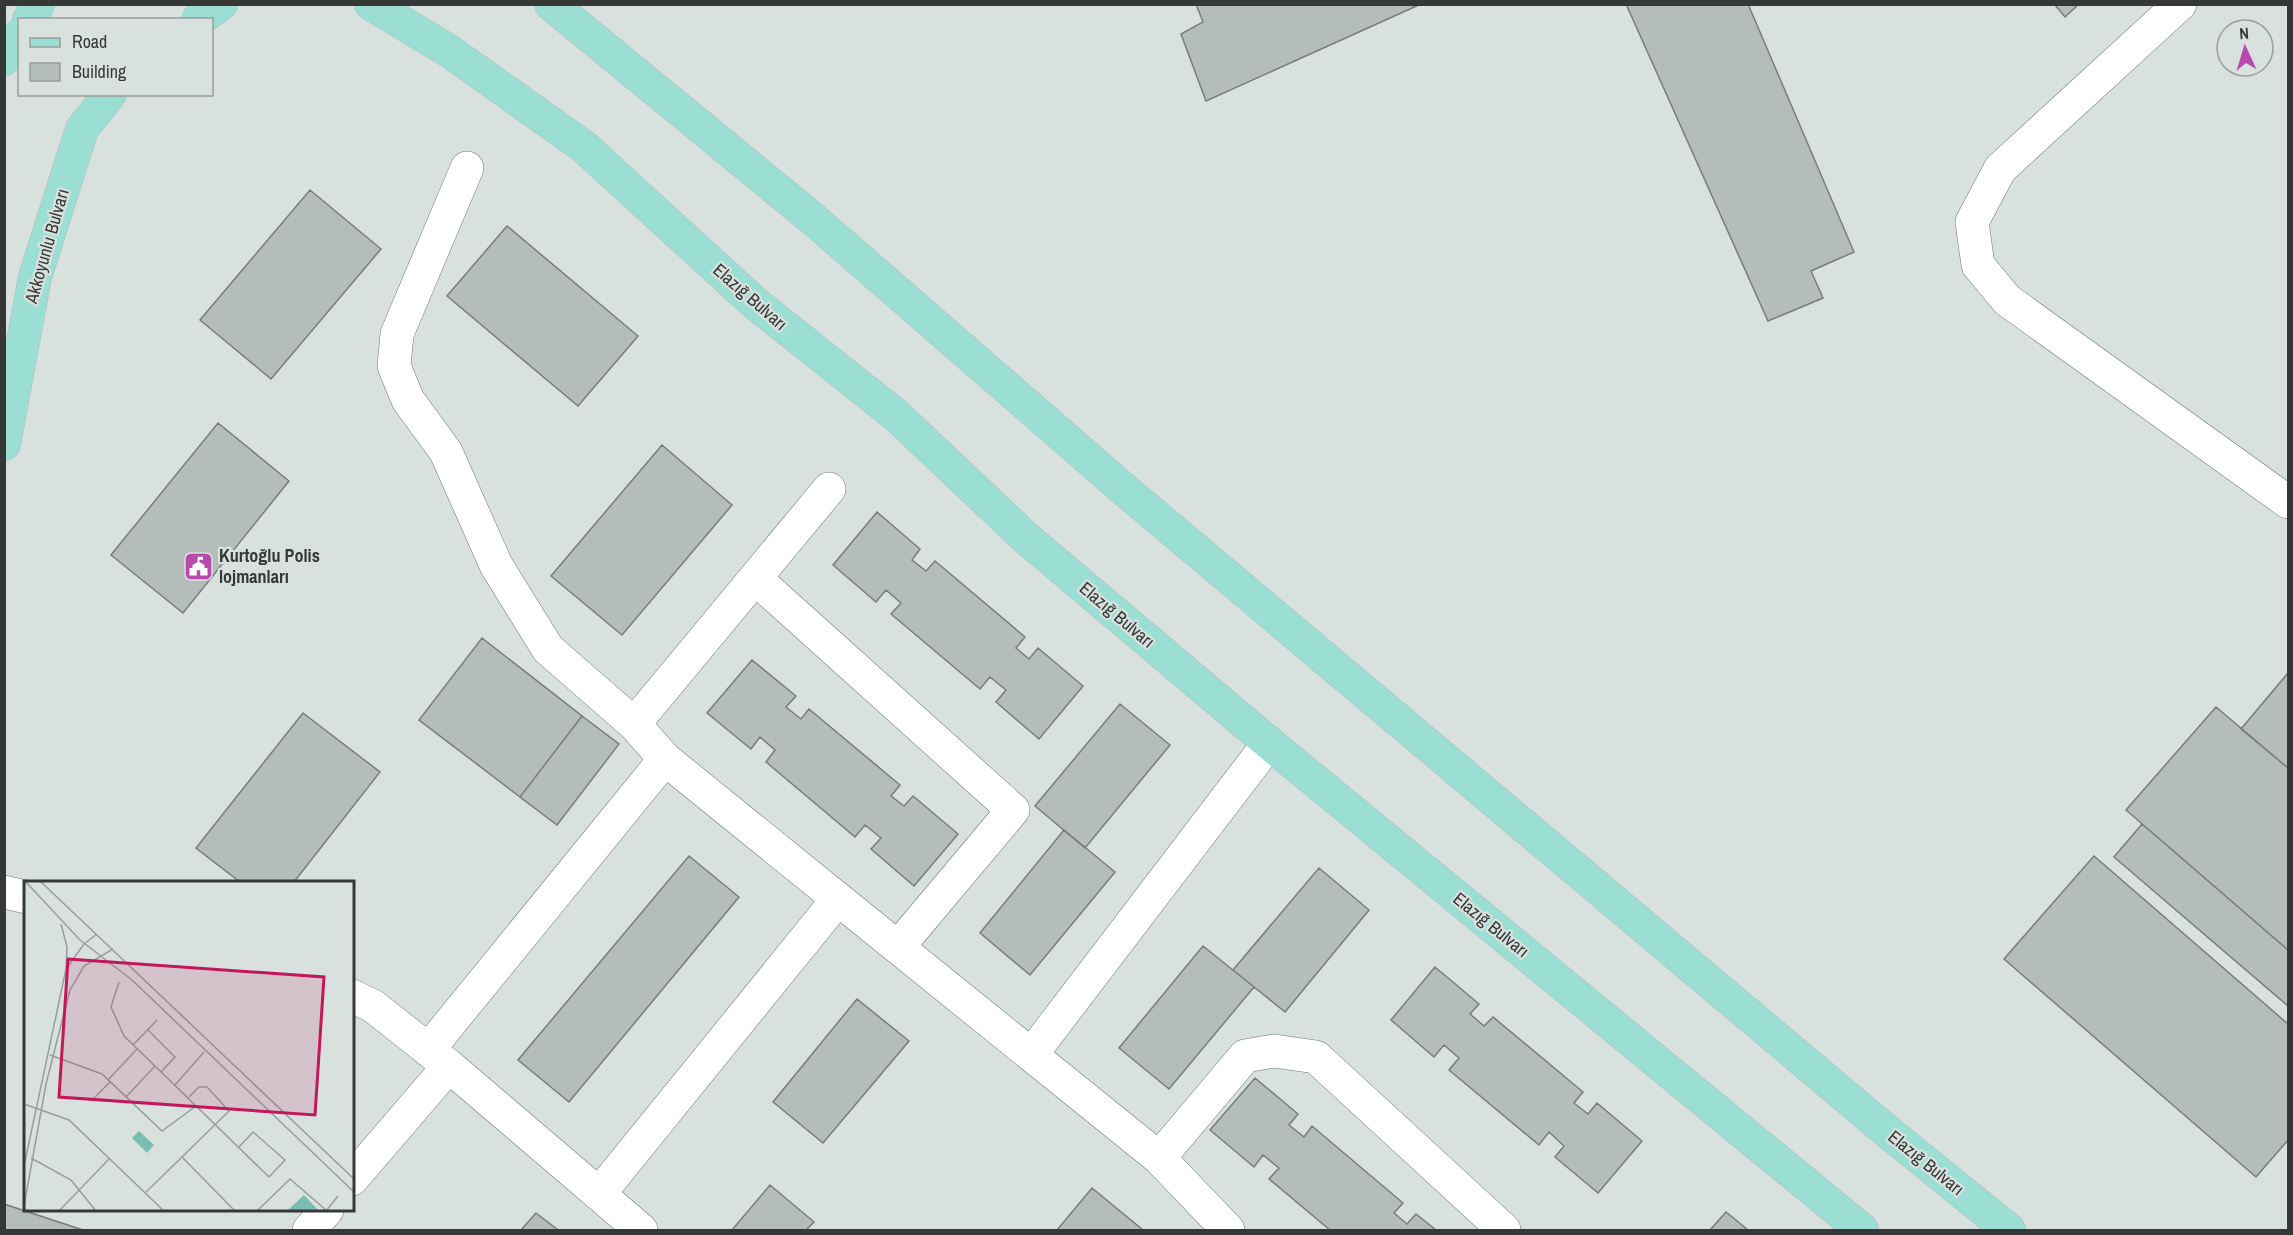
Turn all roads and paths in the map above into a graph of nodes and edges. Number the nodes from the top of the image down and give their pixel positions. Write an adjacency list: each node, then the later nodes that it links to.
1 (38, 4): 6 (main road)
2 (221, 4): 7 (main road)
3 (371, 4): 17 (main road, Elazığ Bulvarı)
4 (551, 4): 35 (main road, Elazığ Bulvarı)
5 (2180, 4): 14 (street)
6 (30, 18)
7 (201, 18)
8 (18, 38): 9 (main road)
9 (4, 59)
10 (108, 96): 12 (main road, Akkoyunlu Bulvarı)
11 (467, 168): 16 (street)
12 (4, 444)
13 (830, 489): 15 (street)
14 (2289, 502)
15 (756, 579): 16 (street); 22 (street)
16 (634, 724): 18 (street)
17 (1269, 743): 24 (street); 34 (main road, Elazığ Bulvarı)
18 (665, 759): 21 (street); 25 (street)
19 (4, 892): 20 (street)
20 (24, 897)
21 (838, 899): 22 (street); 28 (street)
22 (898, 947): 24 (street)
23 (354, 997): 25 (street)
24 (1031, 1055): 26 (street)
25 (439, 1058): 27 (street); 28 (street)
26 (1159, 1158): 32 (street); 33 (street)
27 (354, 1176)
28 (599, 1194): 31 (street)
29 (325, 1211): 30 (street)
30 (309, 1230)
31 (641, 1230)
32 (1228, 1230)
33 (1504, 1230)
34 (1862, 1230)
35 (2009, 1230)

